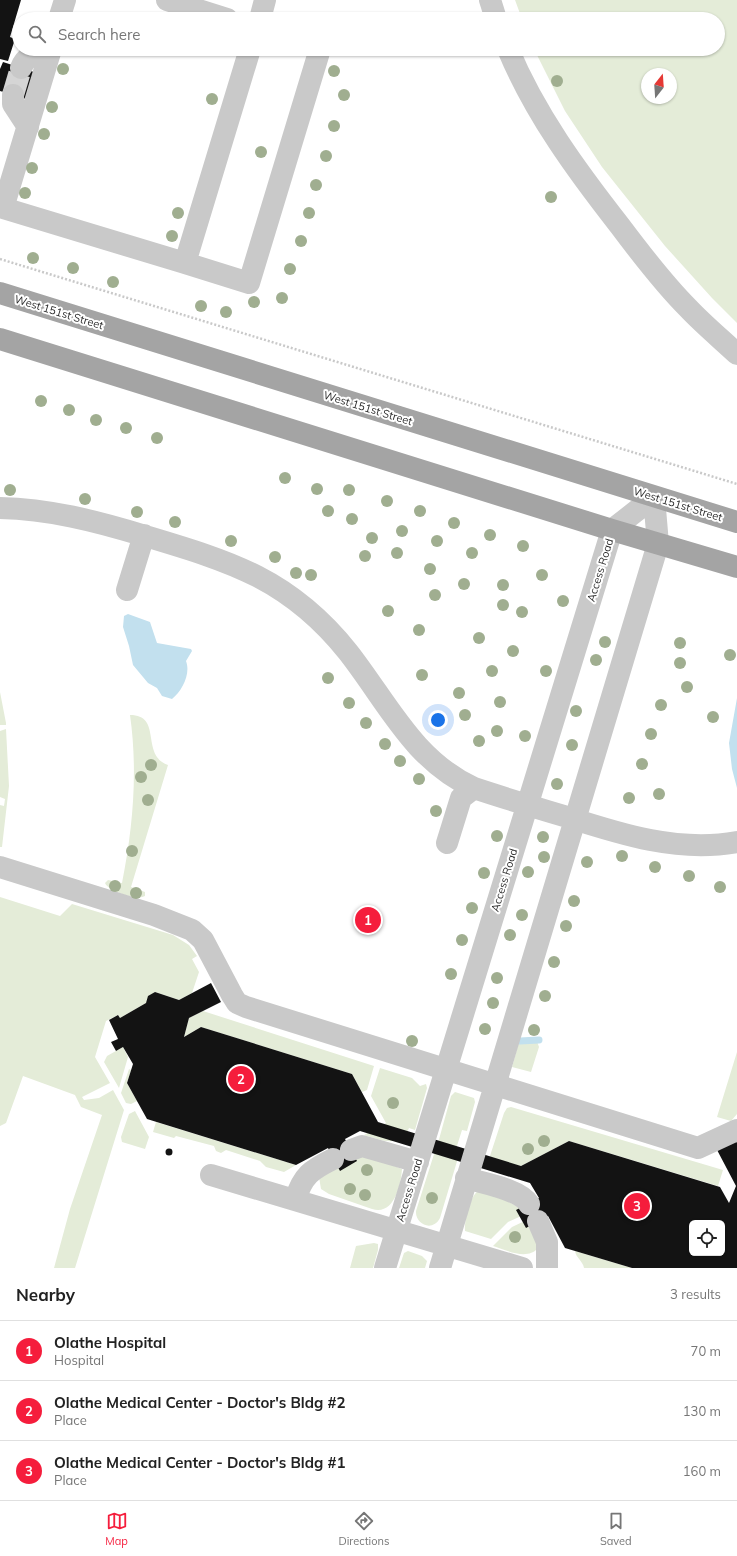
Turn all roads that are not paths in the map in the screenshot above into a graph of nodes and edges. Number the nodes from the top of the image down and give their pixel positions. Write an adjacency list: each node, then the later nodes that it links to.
1 (65, 0): 5 (street)
2 (167, 0): 6 (street)
3 (265, 0): 7 (street)
4 (490, 0): 8 (street)
5 (61, 12)
6 (206, 12)
7 (262, 12)
8 (494, 12)
9 (30, 56): 14 (street)
10 (49, 56): 16 (street)
11 (248, 56): 17 (street)
12 (318, 56): 17 (street)
13 (511, 56): 20 (street)
14 (21, 68)
15 (13, 95): 16 (street)
16 (28, 127): 17 (street)
17 (185, 263)
18 (0, 293): 21 (main road, West 151st Street)
19 (0, 339): 24 (main road)
20 (737, 354)
21 (654, 497): 23 (main road, West 151st Street); 24 (street, Access Road); 26 (street)
22 (0, 508): 25 (street)
23 (737, 522)
24 (612, 530): 26 (main road); 30 (street, Access Road)
25 (144, 536): 28 (street); 29 (street)
26 (658, 544): 27 (main road); 31 (street)
27 (737, 567)
28 (127, 590)
29 (474, 788): 30 (street); 33 (street)
30 (528, 805): 31 (street); 35 (street, Access Road)
31 (574, 819): 32 (street); 36 (street)
32 (737, 842)
33 (447, 843)
34 (0, 867): 35 (street)
35 (446, 1069): 36 (street); 38 (street, Access Road)
36 (494, 1084): 37 (street); 40 (street)
37 (737, 1130)
38 (418, 1162): 41 (street); 42 (street, Access Road)
39 (211, 1175): 41 (street)
40 (466, 1178): 43 (street); 47 (street)
41 (295, 1200): 42 (street)
42 (397, 1229): 43 (street); 45 (street, Access Road)
43 (447, 1245): 44 (street); 46 (street)
44 (511, 1266)
45 (384, 1268)
46 (440, 1268)
47 (547, 1268)

